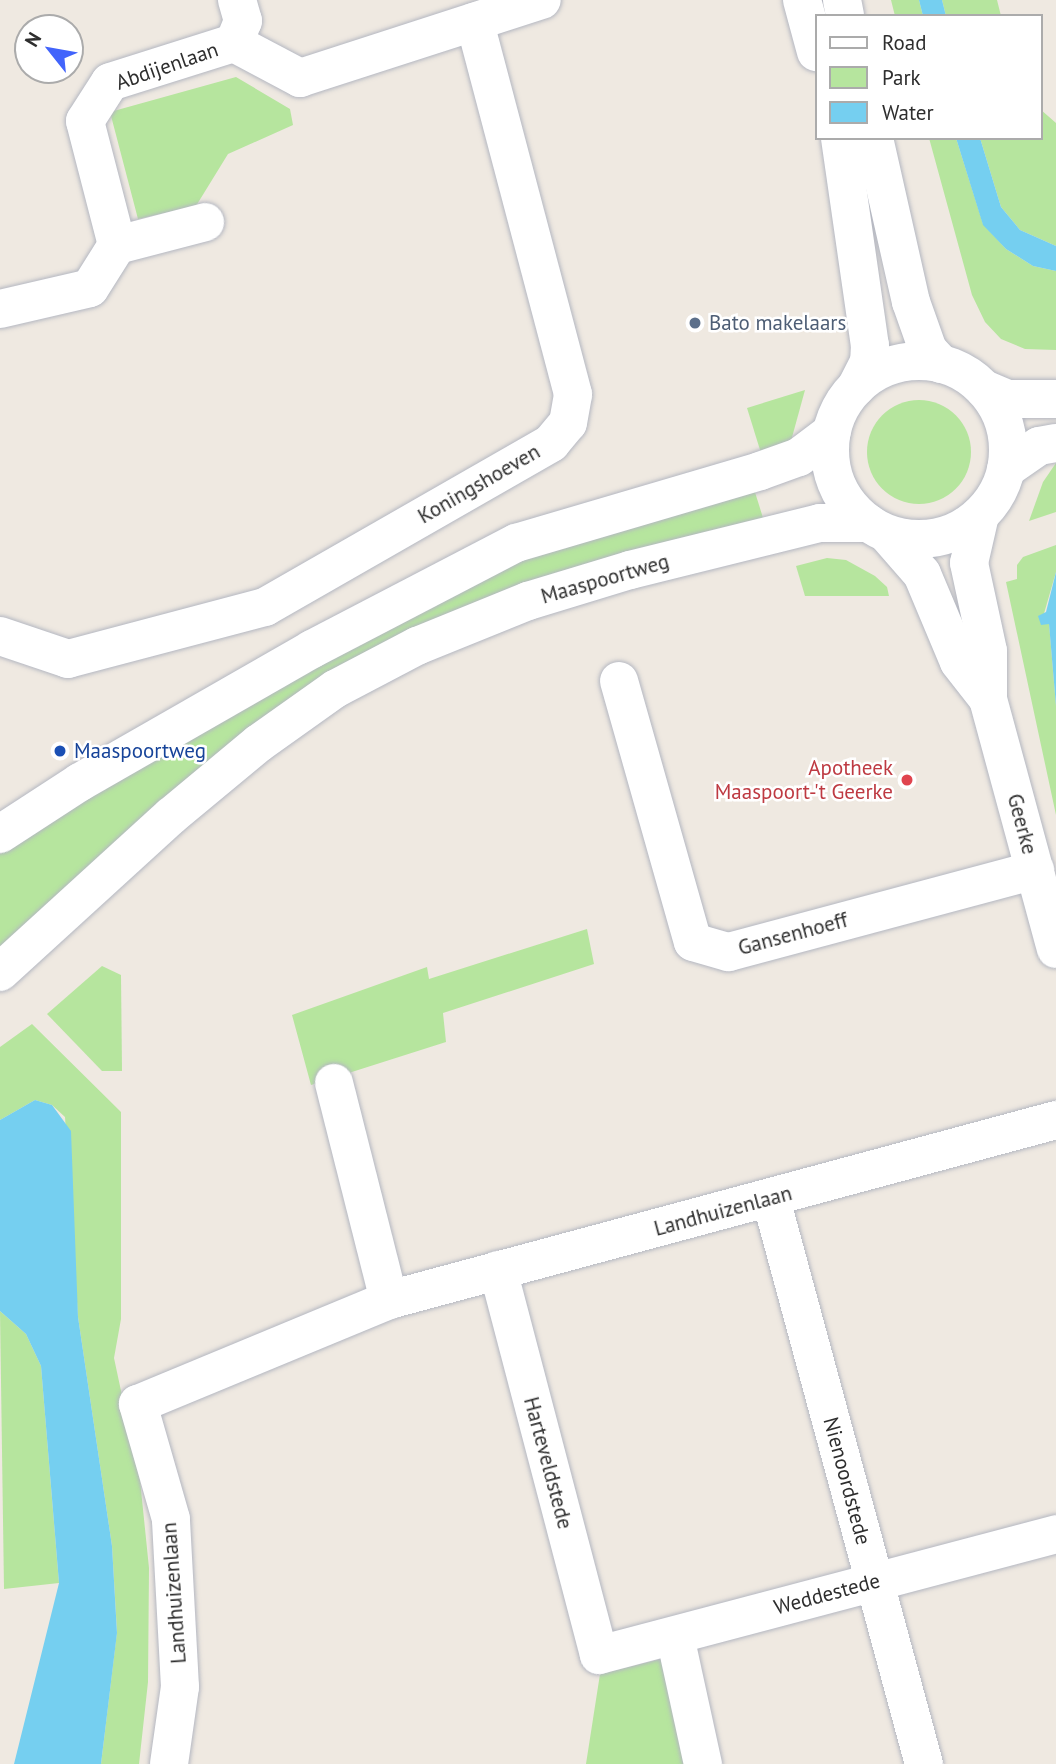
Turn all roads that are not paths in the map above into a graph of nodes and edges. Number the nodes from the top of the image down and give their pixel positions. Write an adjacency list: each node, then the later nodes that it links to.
1 (237, 0): 5 (street)
2 (541, 0): 4 (street, Abdijenlaan)
3 (802, 0): 6 (street)
4 (475, 22): 5 (street, Abdijenlaan); 21 (street, Koningshoeven)
5 (234, 43): 10 (street, Abdijenlaan)
6 (814, 45)
7 (841, 140): 13 (street)
8 (874, 140): 12 (street)
9 (205, 222): 10 (street)
10 (117, 245): 11 (street)
11 (0, 309)
12 (941, 364): 13 (street); 14 (street)
13 (856, 387): 16 (street)
14 (984, 389): 15 (street); 18 (street)
15 (1056, 399)
16 (832, 432): 20 (street); 24 (street)
17 (1056, 443): 18 (street)
18 (1006, 469): 19 (street)
19 (980, 515): 20 (street); 23 (street, Geerke)
20 (877, 528): 23 (street, Geerke); 27 (street, Maaspoortweg)
21 (0, 636)
22 (619, 681): 25 (street, Gansenhoeff)
23 (988, 699): 25 (street, Geerke)
24 (0, 834)
25 (1035, 870): 26 (street, Geerke)
26 (1056, 948)
27 (0, 972)
28 (334, 1083): 32 (street)
29 (1056, 1120): 30 (street, Landhuizenlaan)
30 (771, 1199): 31 (street, Landhuizenlaan); 34 (street, Nienoordstede)
31 (498, 1270): 32 (street, Landhuizenlaan); 36 (street, Harteveldstede)
32 (389, 1300): 37 (street, Landhuizenlaan)
33 (1056, 1534): 34 (street, Weddestede)
34 (874, 1581): 35 (street, Weddestede); 39 (street, Nienoordstede)
35 (675, 1636): 36 (street, Weddestede); 38 (street)
36 (599, 1655)
37 (169, 1764)
38 (703, 1764)
39 (924, 1764)

